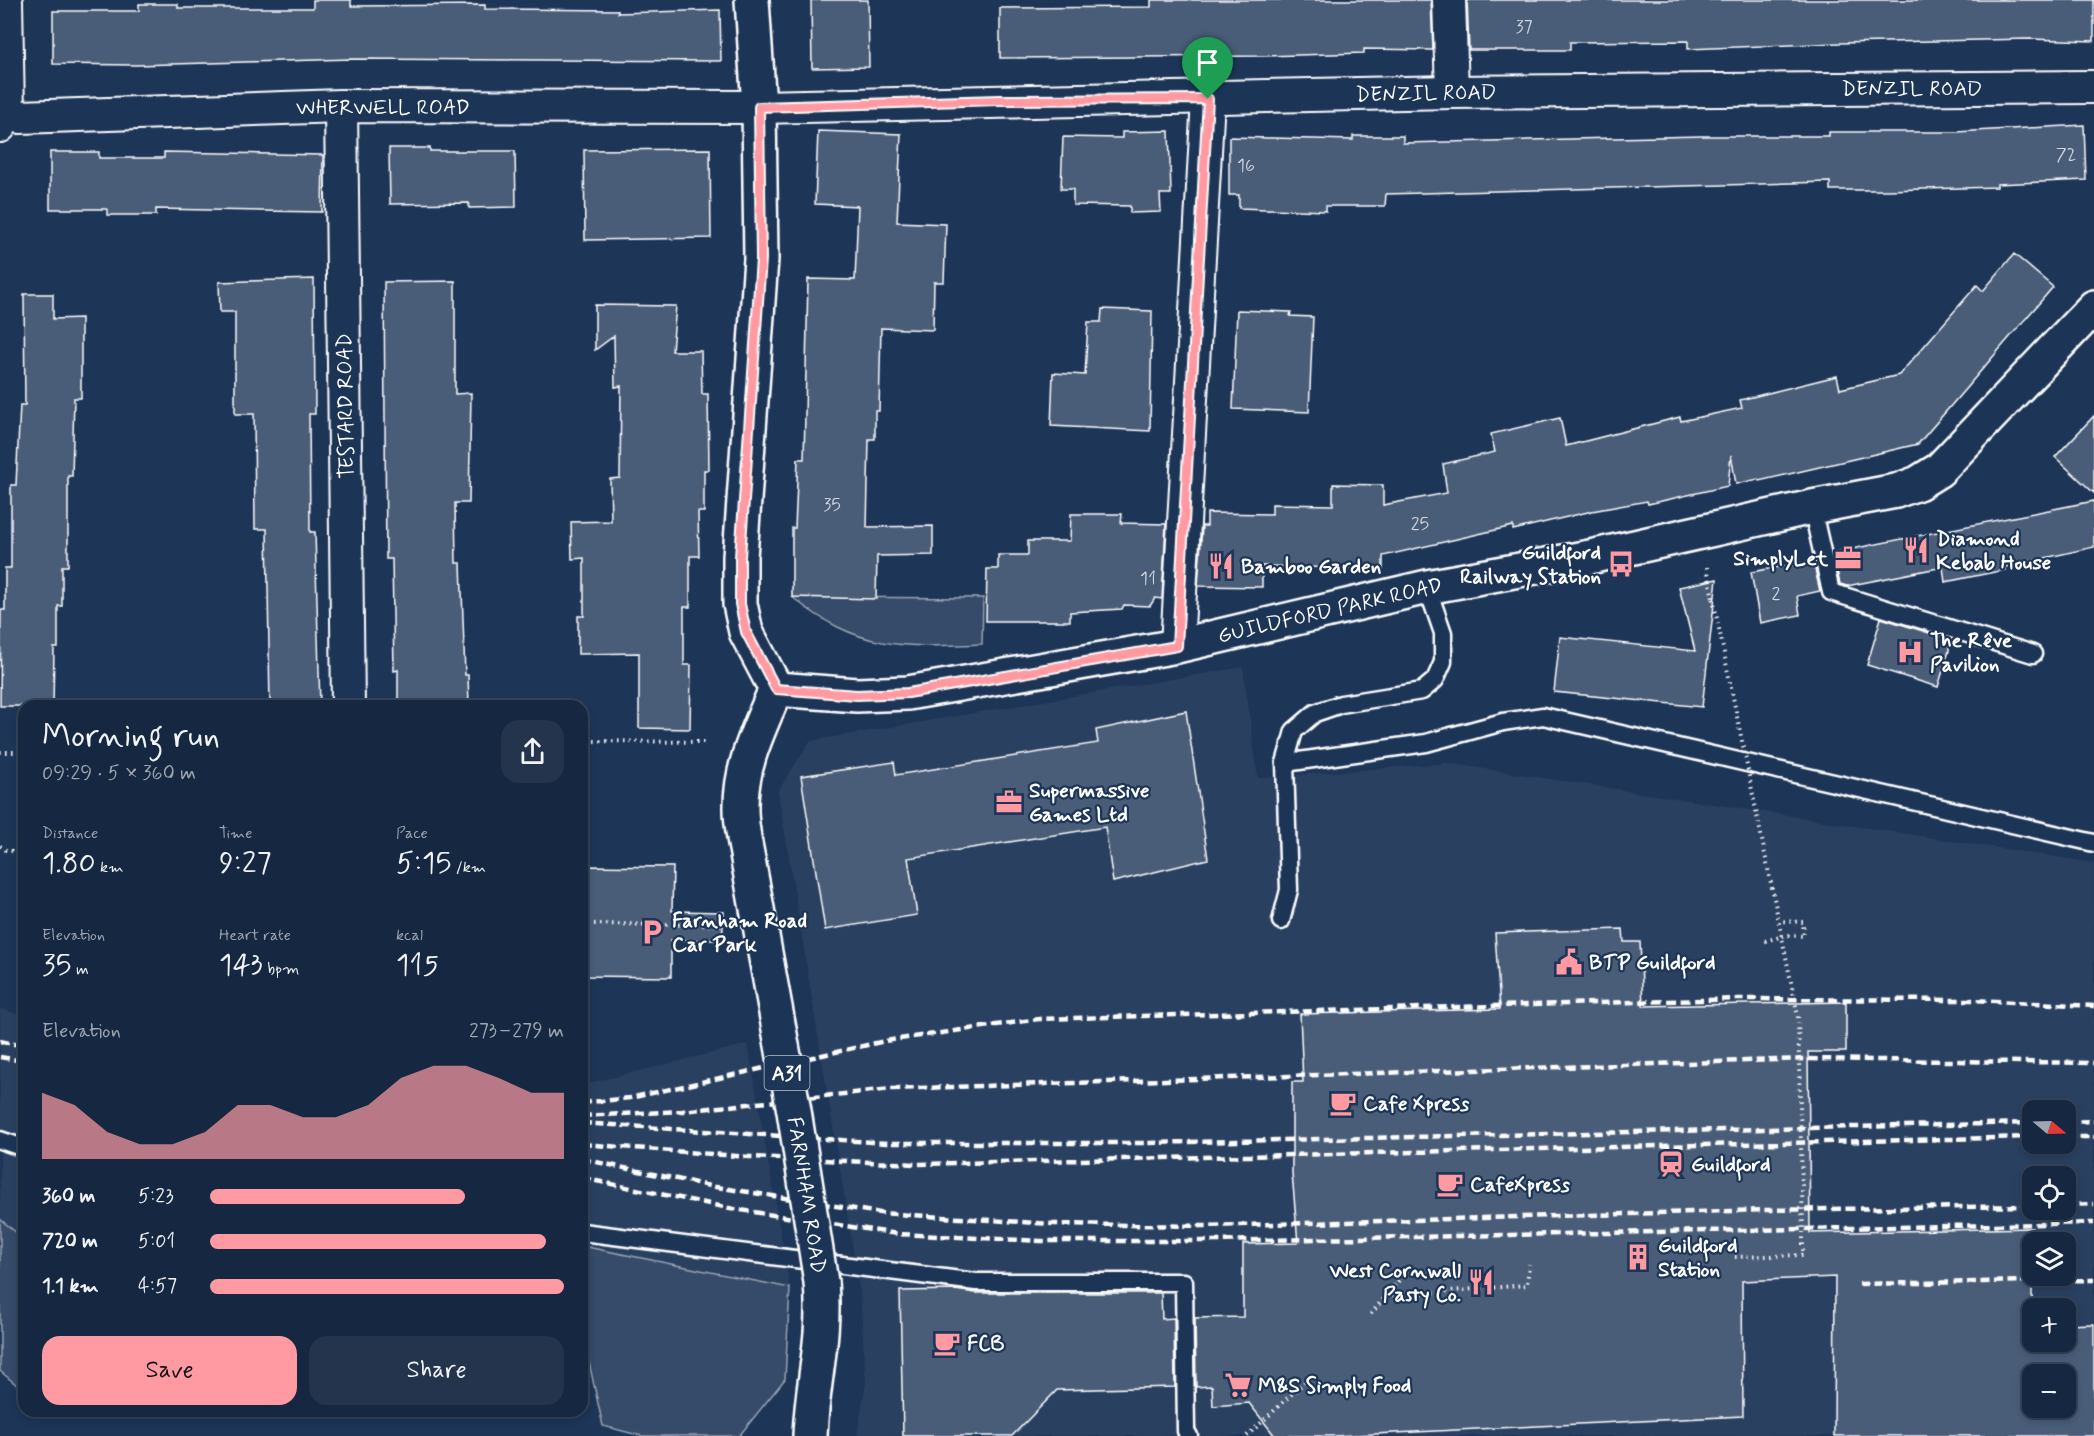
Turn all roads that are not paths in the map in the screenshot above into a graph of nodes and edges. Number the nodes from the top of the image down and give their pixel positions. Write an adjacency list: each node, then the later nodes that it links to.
1 (6, 0): 9 (street)
2 (752, 0): 8 (main road)
3 (1449, 0): 5 (street)
4 (2094, 87): 5 (street, DENZIL ROAD)
5 (1452, 92): 6 (street, DENZIL ROAD)
6 (1208, 99): 8 (street, DENZIL ROAD); 13 (street)
7 (341, 106): 8 (street, WHERWELL ROAD); 9 (street, WHERWELL ROAD); 16 (street, TESTARD ROAD)
8 (759, 107): 15 (main road)
9 (4, 120)
10 (2094, 308): 11 (main road, GUILDFORD PARK ROAD)
11 (1812, 507): 12 (main road, GUILDFORD PARK ROAD); 14 (lane)
12 (1427, 586): 13 (main road, GUILDFORD PARK ROAD); 17 (lane)
13 (1177, 646): 15 (main road, GUILDFORD PARK ROAD)
14 (2033, 654)
15 (776, 689): 23 (main road, FARNHAM ROAD / A31, bridge)
16 (348, 700)
17 (1285, 763): 18 (lane); 19 (lane)
18 (2094, 843)
19 (1281, 921)
20 (0, 1140): 21 (lane)
21 (18, 1146)
22 (588, 1233): 24 (lane)
23 (807, 1426)
24 (1189, 1436)

